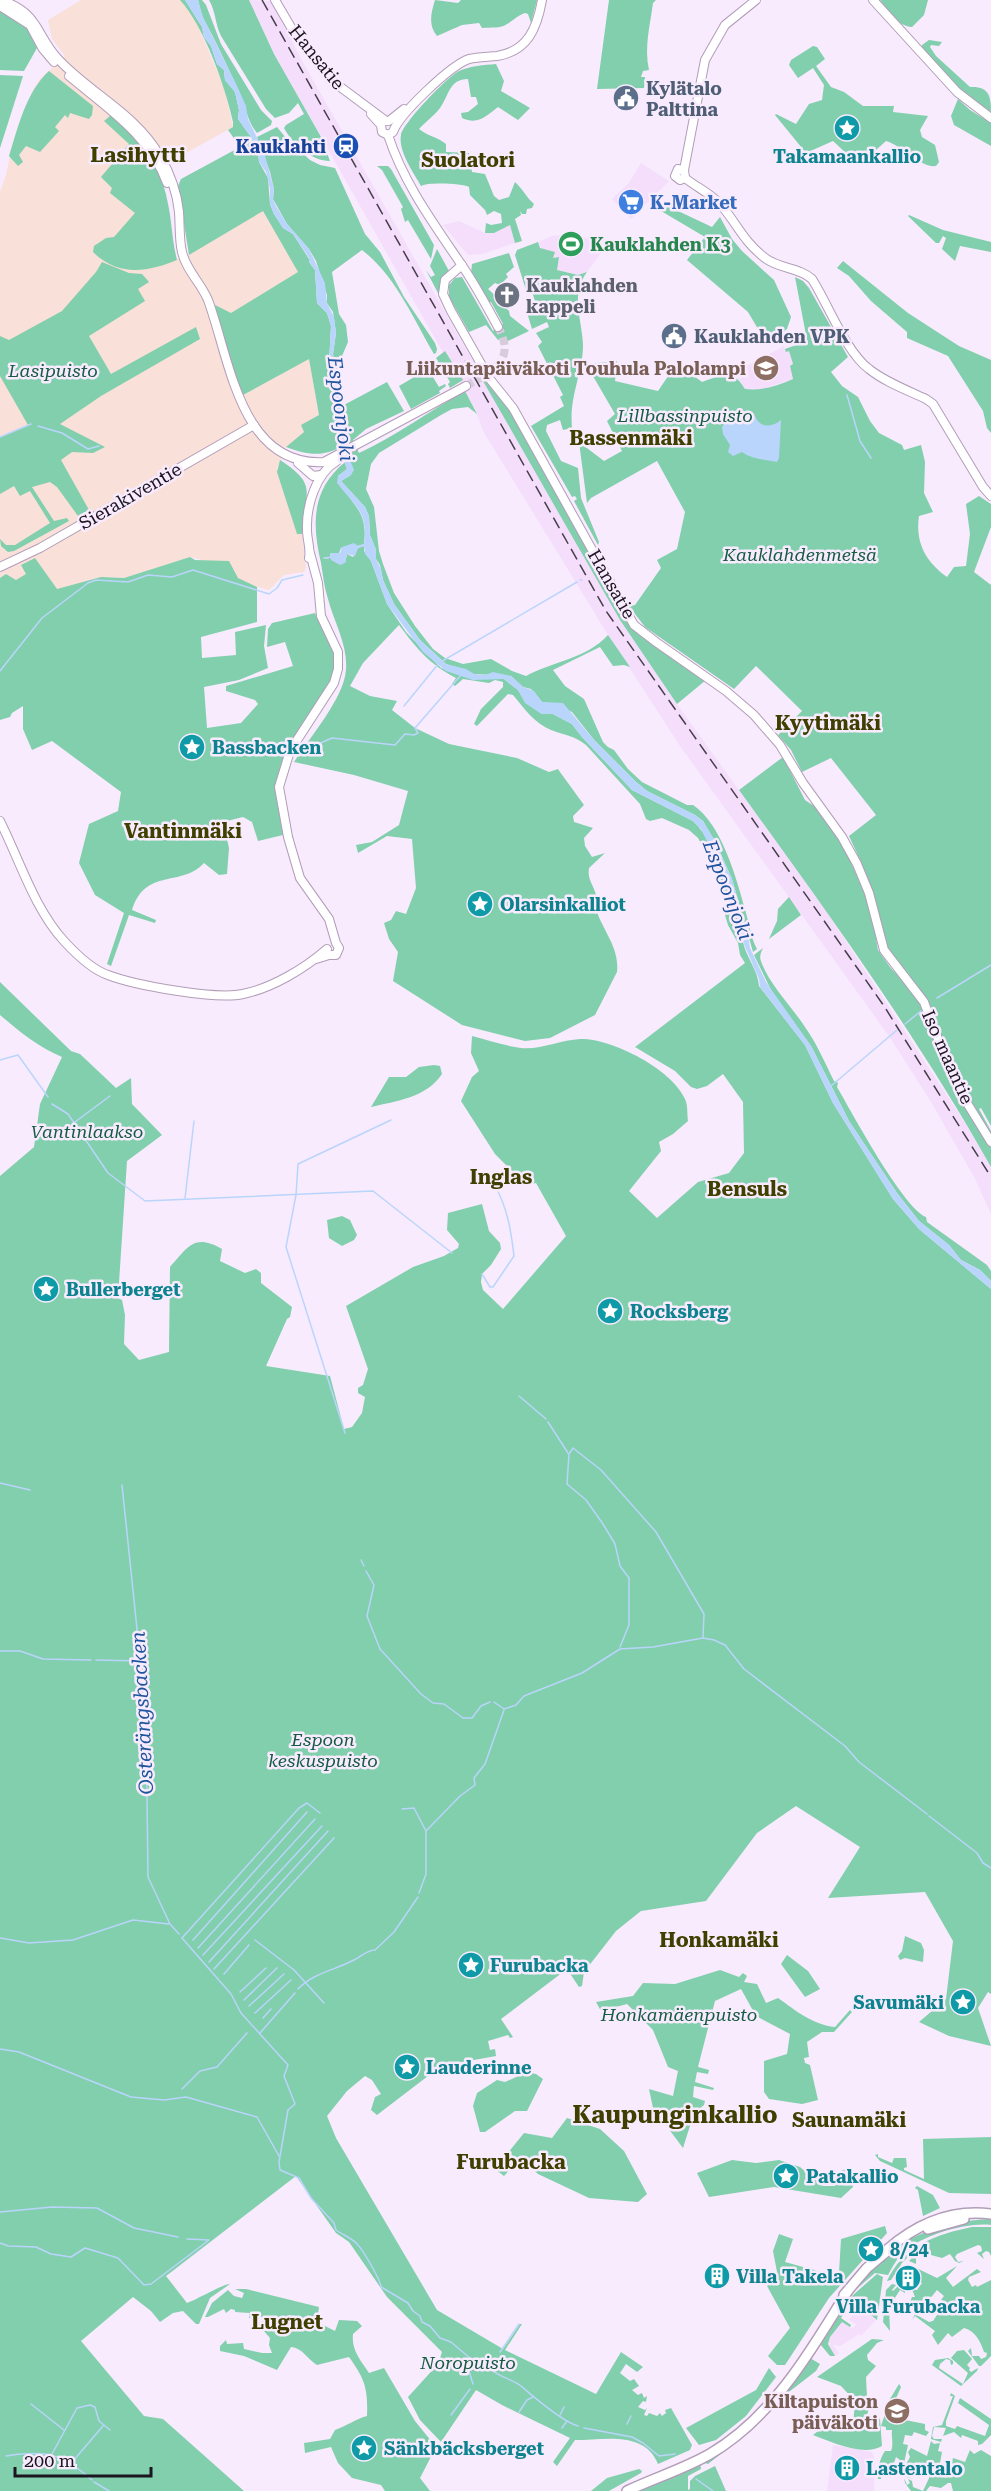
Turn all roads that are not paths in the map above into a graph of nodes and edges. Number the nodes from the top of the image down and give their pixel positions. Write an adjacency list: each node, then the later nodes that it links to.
1 (275, 0): 8 (street, Hansatie)
2 (542, 0): 6 (street)
3 (756, 0): 15 (street)
4 (873, 0): 7 (street)
5 (3, 2): 13 (street)
6 (420, 98): 8 (street); 9 (street)
7 (991, 118)
8 (385, 122): 9 (street); 9 (street)
9 (392, 132): 10 (street)
10 (462, 265): 11 (street); 18 (street, Hansatie)
11 (498, 327)
12 (466, 386): 14 (street)
13 (254, 425): 14 (street); 16 (street, Sierakiventie)
14 (317, 470): 17 (street)
15 (991, 496)
16 (3, 566)
17 (0, 821)
18 (924, 1002): 19 (street, Iso maantie)
19 (991, 1142)
20 (991, 2216): 21 (main road)
21 (627, 2491)

